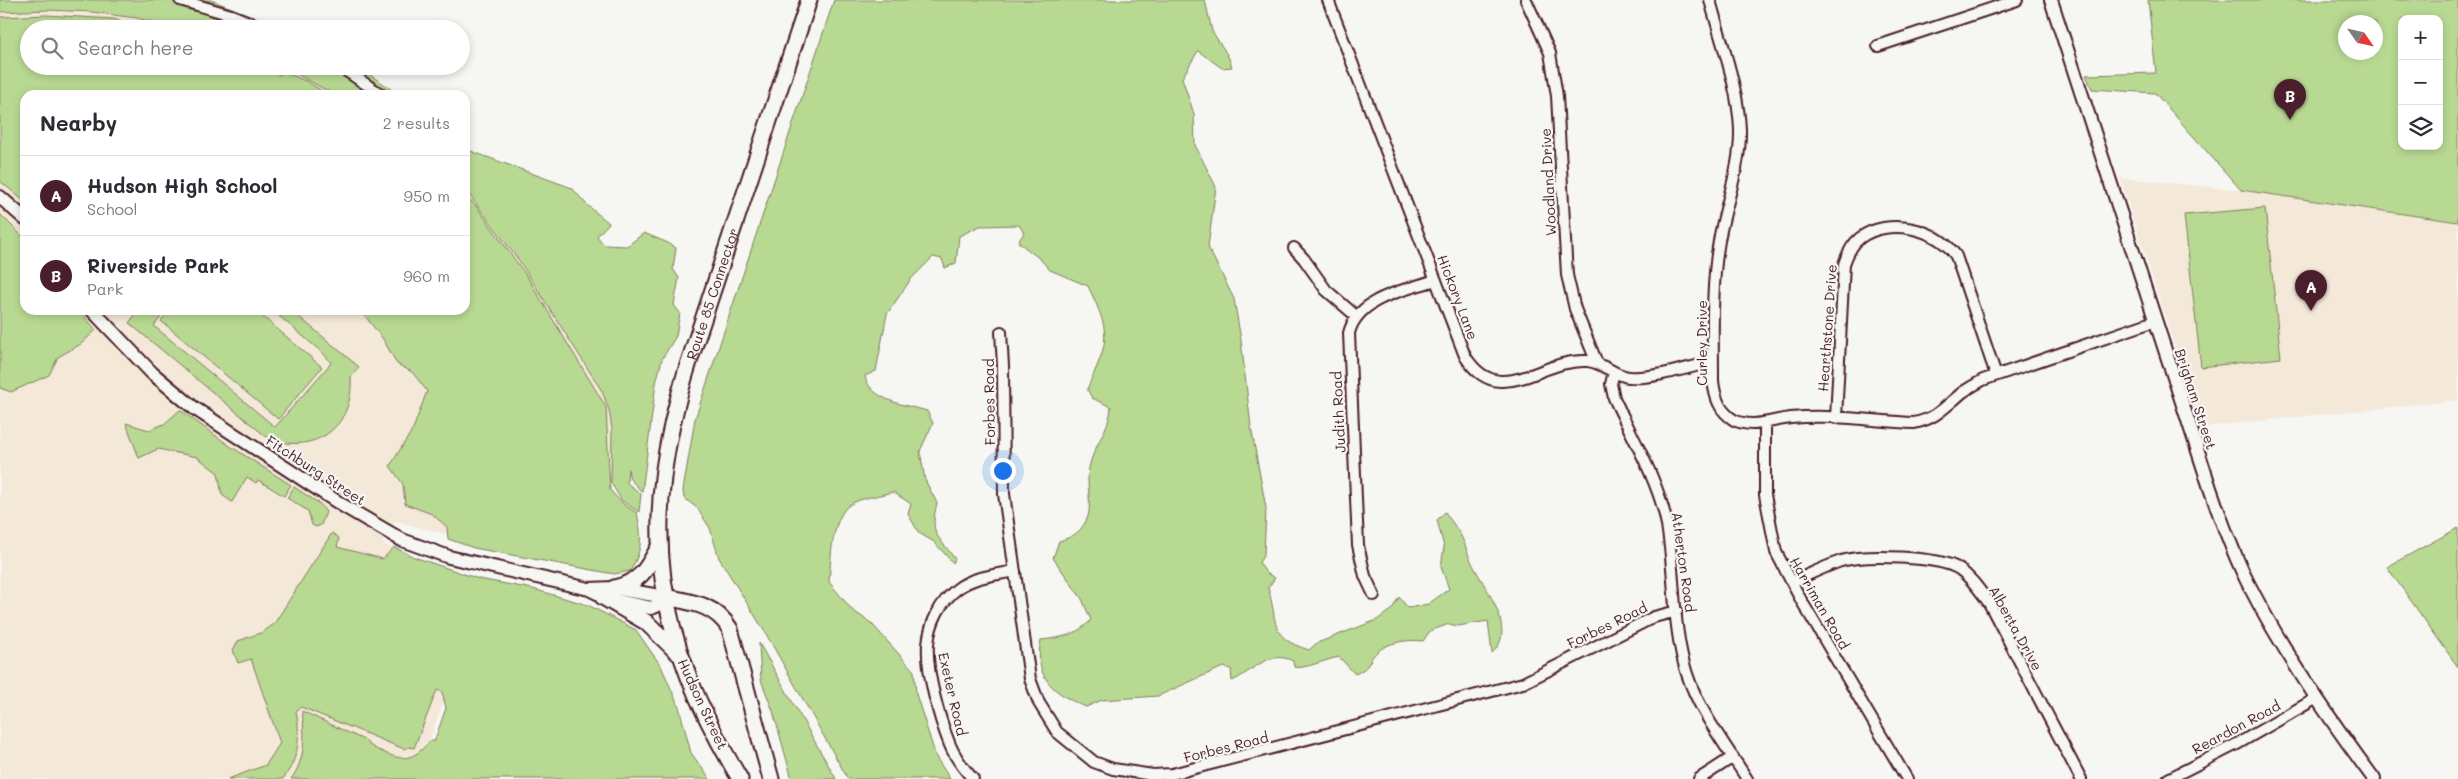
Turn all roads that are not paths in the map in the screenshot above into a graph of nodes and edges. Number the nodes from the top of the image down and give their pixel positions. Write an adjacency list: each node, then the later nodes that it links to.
1 (180, 0): 8 (street)
2 (809, 0): 27 (main road, Route 85 Connector)
3 (1328, 0): 16 (street, Hickory Lane)
4 (1526, 0): 22 (street, Woodland Drive)
5 (1710, 0): 21 (street, Curley Drive)
6 (2017, 0): 10 (street)
7 (2051, 0): 19 (street, Brigham Street)
8 (192, 2): 9 (street)
9 (241, 20)
10 (1878, 46)
11 (352, 75): 12 (street)
12 (375, 90)
13 (0, 197): 14 (street)
14 (20, 215)
15 (1294, 248): 18 (street)
16 (1436, 280): 18 (street); 22 (street, Hickory Lane)
17 (97, 315): 30 (street, Fitchburg Street)
18 (1356, 316): 31 (street, Judith Road)
19 (2155, 321): 24 (street, Curley Drive); 35 (street, Brigham Street)
20 (1001, 332): 28 (street, Forbes Road)
21 (1713, 362): 23 (street, Hickory Lane); 26 (street, Curley Drive)
22 (1597, 363): 23 (street, Hickory Lane)
23 (1614, 372): 33 (street, Atherton Road)
24 (1996, 374): 25 (street, Curley Drive); 25 (street, Hearthstone Drive)
25 (1836, 418): 26 (street, Curley Drive)
26 (1764, 423): 29 (street, Harriman Road)
27 (660, 544): 30 (main road); 32 (main road, Route 85 Connector)
28 (1015, 570): 33 (street, Forbes Road); 39 (street, Exeter Road)
29 (1792, 582): 42 (street, Harriman Road); 43 (street, Alberta Drive)
30 (608, 593): 32 (street); 34 (main road)
31 (1374, 595)
32 (665, 597): 34 (main road, Hudson Street); 38 (main road)
33 (1677, 611): 36 (street, Atherton Road)
34 (680, 656): 37 (main road, Hudson Street)
35 (2316, 698): 44 (street, Reardon Road); 45 (street, Brigham Street)
36 (1734, 757): 40 (street); 41 (street, Atherton Road)
37 (740, 779)
38 (771, 779)
39 (973, 779)
40 (1699, 779)
41 (1747, 779)
42 (1907, 779)
43 (2081, 779)
44 (2168, 779)
45 (2374, 779)

